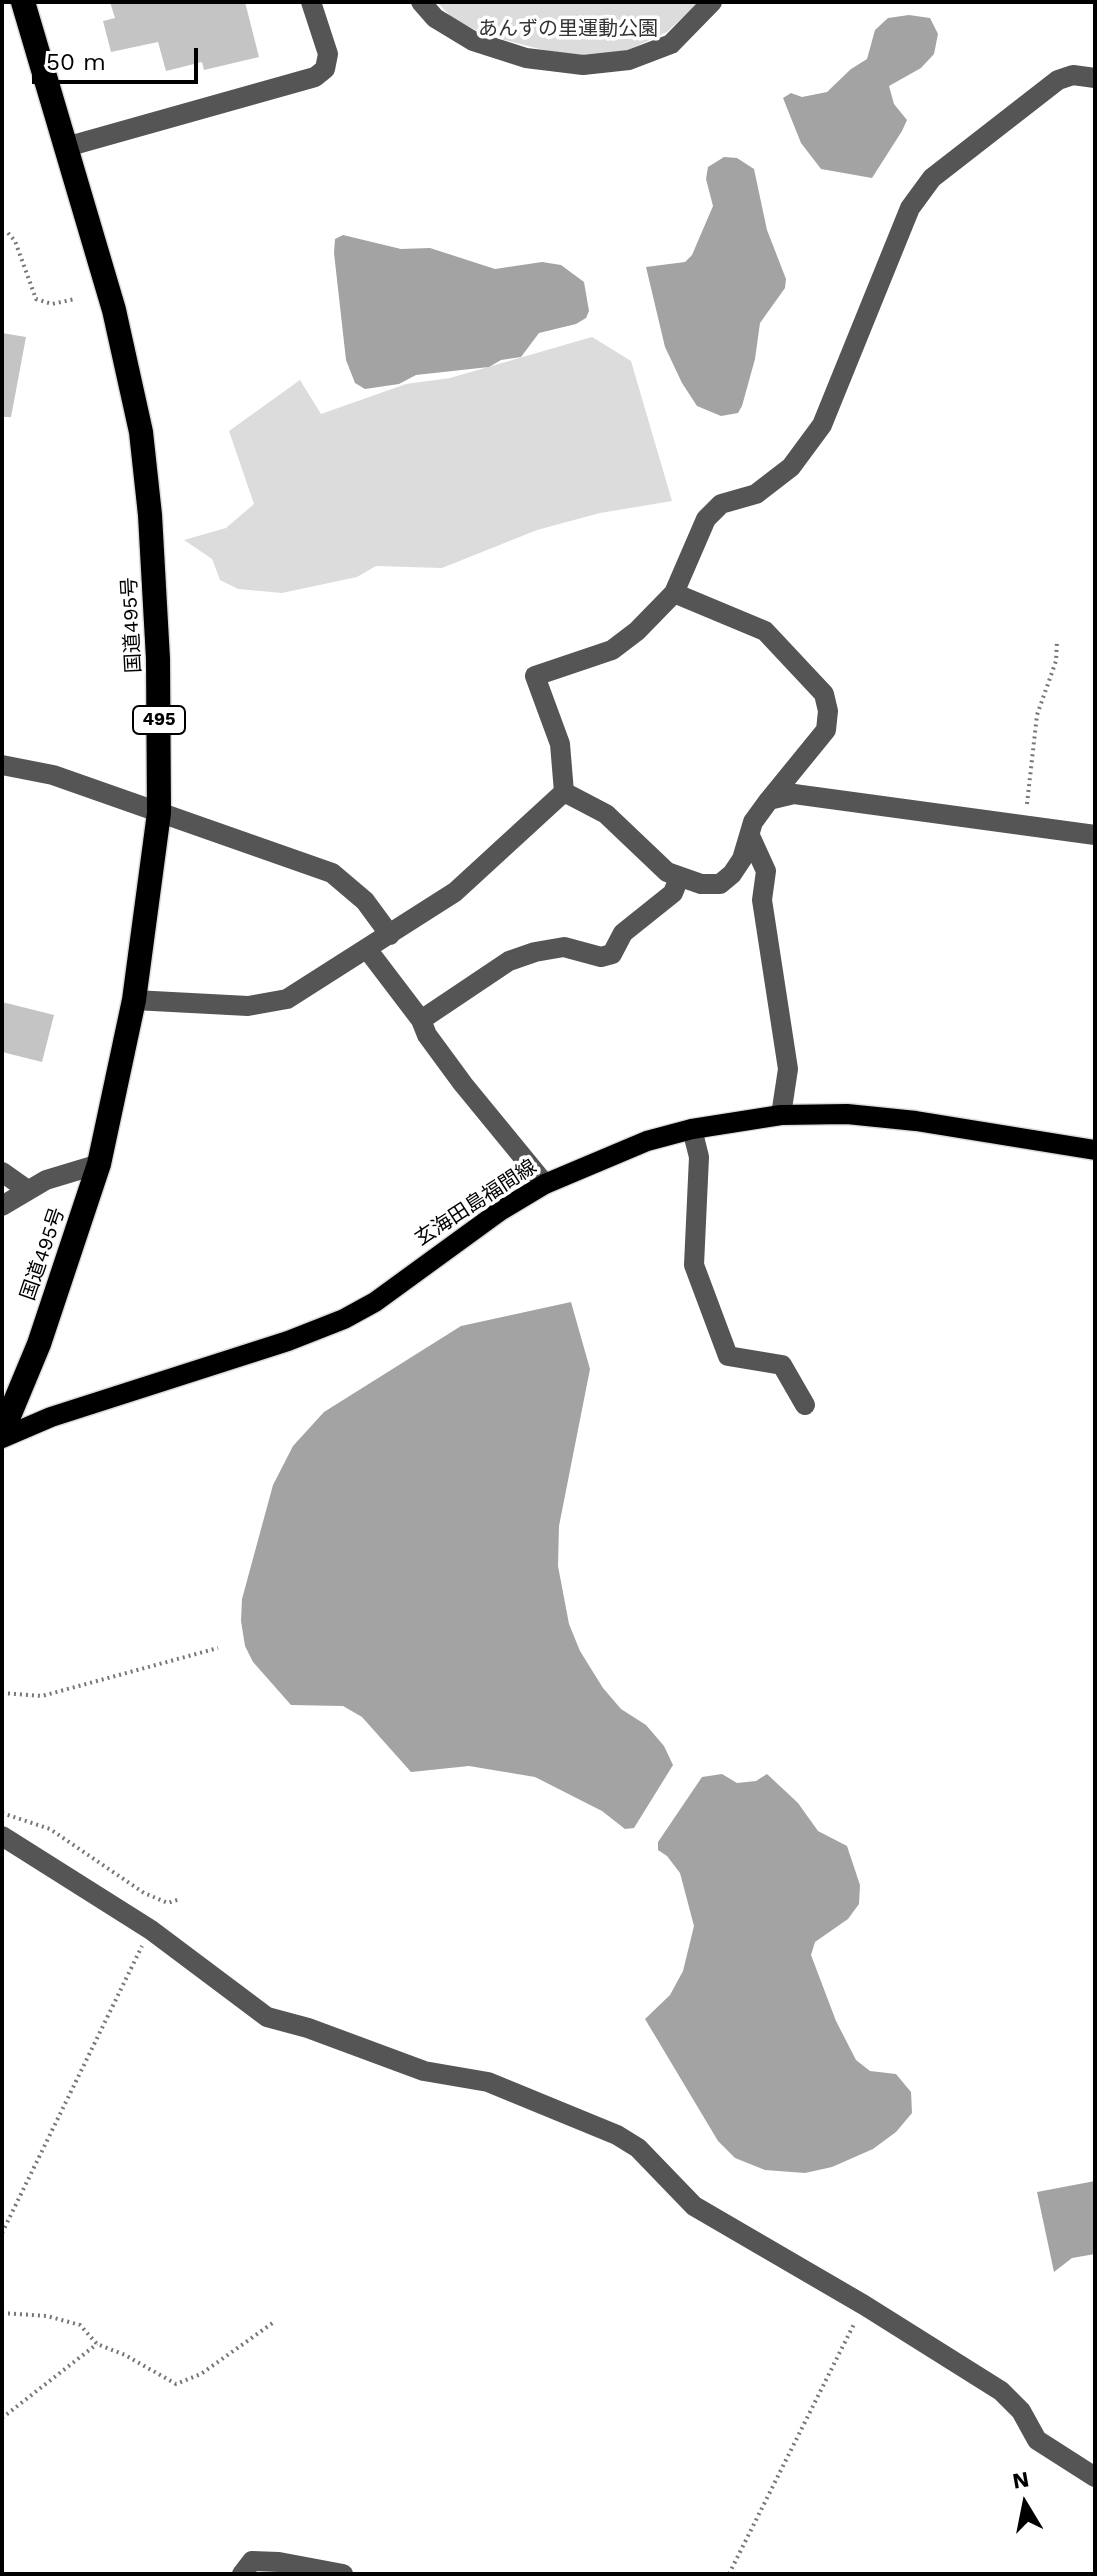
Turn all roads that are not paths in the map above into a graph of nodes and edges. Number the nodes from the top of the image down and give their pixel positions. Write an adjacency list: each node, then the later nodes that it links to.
1 (23, 2): 6 (highway, 国道495号 / 495)
2 (311, 2): 6 (street)
3 (421, 2): 4 (street)
4 (712, 2)
5 (1095, 78): 7 (street)
6 (66, 147): 11 (highway, 国道495号 / 495)
7 (674, 593): 9 (street); 10 (street)
8 (2, 765): 11 (street)
9 (564, 792): 14 (street); 15 (street)
10 (769, 800): 12 (street); 13 (street)
11 (159, 813): 15 (street); 17 (highway, 国道495号 / 495)
12 (1095, 835)
13 (750, 836): 14 (street); 19 (street)
14 (679, 878): 18 (street)
15 (390, 935): 16 (street)
16 (367, 949): 17 (street); 18 (street)
17 (134, 1000): 22 (highway, 国道495号 / 495)
18 (421, 1020): 24 (street)
19 (781, 1115): 20 (main road, 玄海田島福間線); 21 (main road, 玄海田島福間線)
20 (692, 1129): 24 (main road, 玄海田島福間線); 27 (street)
21 (1095, 1150)
22 (99, 1164): 25 (street); 28 (highway, 国道495号 / 495)
23 (2, 1172): 25 (street)
24 (545, 1184): 28 (main road, 玄海田島福間線)
25 (26, 1189): 26 (street)
26 (2, 1206)
27 (805, 1405)
28 (2, 1436)
29 (2, 1836): 30 (street)
30 (1095, 2477)
31 (242, 2574): 32 (street)
32 (343, 2574)

